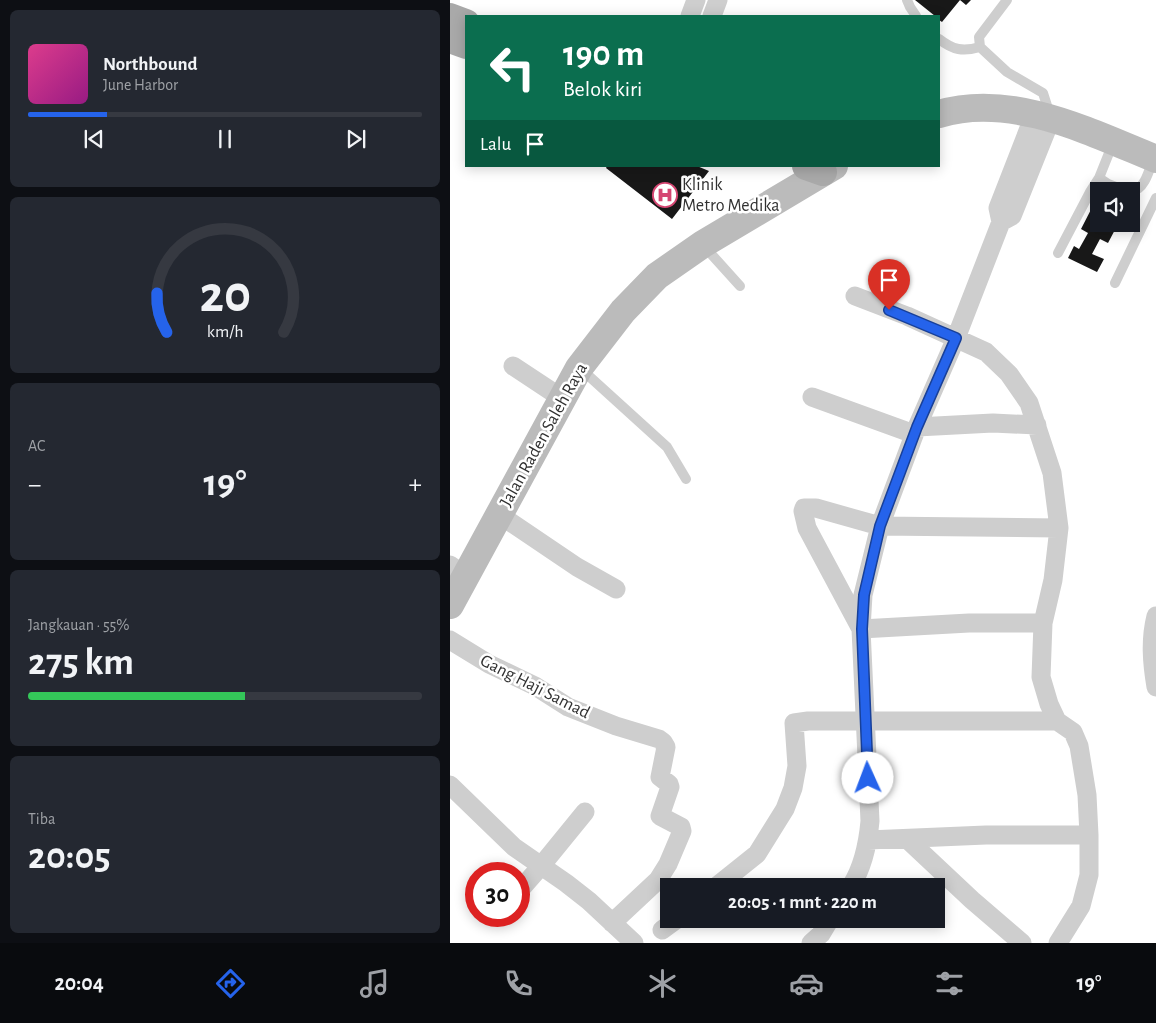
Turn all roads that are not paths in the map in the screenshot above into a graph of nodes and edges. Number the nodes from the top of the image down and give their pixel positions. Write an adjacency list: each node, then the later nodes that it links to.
1 (696, 0): 5 (street)
2 (718, 0): 6 (street)
3 (907, 0): 7 (lane)
4 (1008, 0): 13 (lane)
5 (690, 15)
6 (712, 15)
7 (915, 15)
8 (450, 17): 9 (main road)
9 (465, 23)
10 (450, 39): 12 (main road)
11 (940, 40): 13 (lane)
12 (465, 45)
13 (980, 47): 15 (lane)
14 (940, 114): 15 (main road)
15 (1043, 116): 16 (main road); 28 (street)
16 (1114, 142): 17 (main road); 19 (lane)
17 (1155, 159): 21 (lane)
18 (821, 168): 23 (main road, Jalan Raden Saleh Raya)
19 (1099, 178): 20 (lane); 24 (lane)
20 (1105, 182)
21 (1140, 187)
22 (1156, 198): 25 (lane)
23 (703, 244): 26 (lane); 30 (main road, Jalan Raden Saleh Raya)
24 (1058, 252)
25 (1114, 282)
26 (740, 286)
27 (855, 296): 28 (street)
28 (956, 338): 33 (street); 34 (street)
29 (513, 366): 32 (street)
30 (579, 368): 32 (main road, Jalan Raden Saleh Raya); 35 (lane)
31 (812, 397): 34 (street)
32 (563, 399): 36 (main road, Jalan Raden Saleh Raya)
33 (1037, 425): 34 (street); 38 (street)
34 (916, 430): 37 (street)
35 (686, 479)
36 (500, 515): 39 (main road, Jalan Raden Saleh Raya); 40 (street)
37 (880, 526): 38 (street); 44 (street); 44 (street)
38 (1059, 528): 43 (street)
39 (458, 571): 41 (main road, Jalan Raden Saleh Raya)
40 (616, 589)
41 (450, 605)
42 (1156, 616): 46 (street)
43 (1042, 623): 44 (street); 47 (street)
44 (862, 629): 48 (street)
45 (450, 640): 58 (street, Gang Haji Samad)
46 (1156, 687)
47 (1058, 721): 48 (street); 51 (street)
48 (866, 722): 53 (street); 56 (street)
49 (450, 785): 54 (street)
50 (585, 812): 54 (street)
51 (1090, 835): 52 (street); 61 (street)
52 (907, 839): 53 (street); 60 (street)
53 (868, 840): 57 (street)
54 (541, 866): 55 (street); 58 (street)
55 (530, 878)
56 (727, 878)
57 (855, 878)
58 (612, 923): 59 (street)
59 (634, 943)
60 (1022, 943)
61 (1058, 943)

